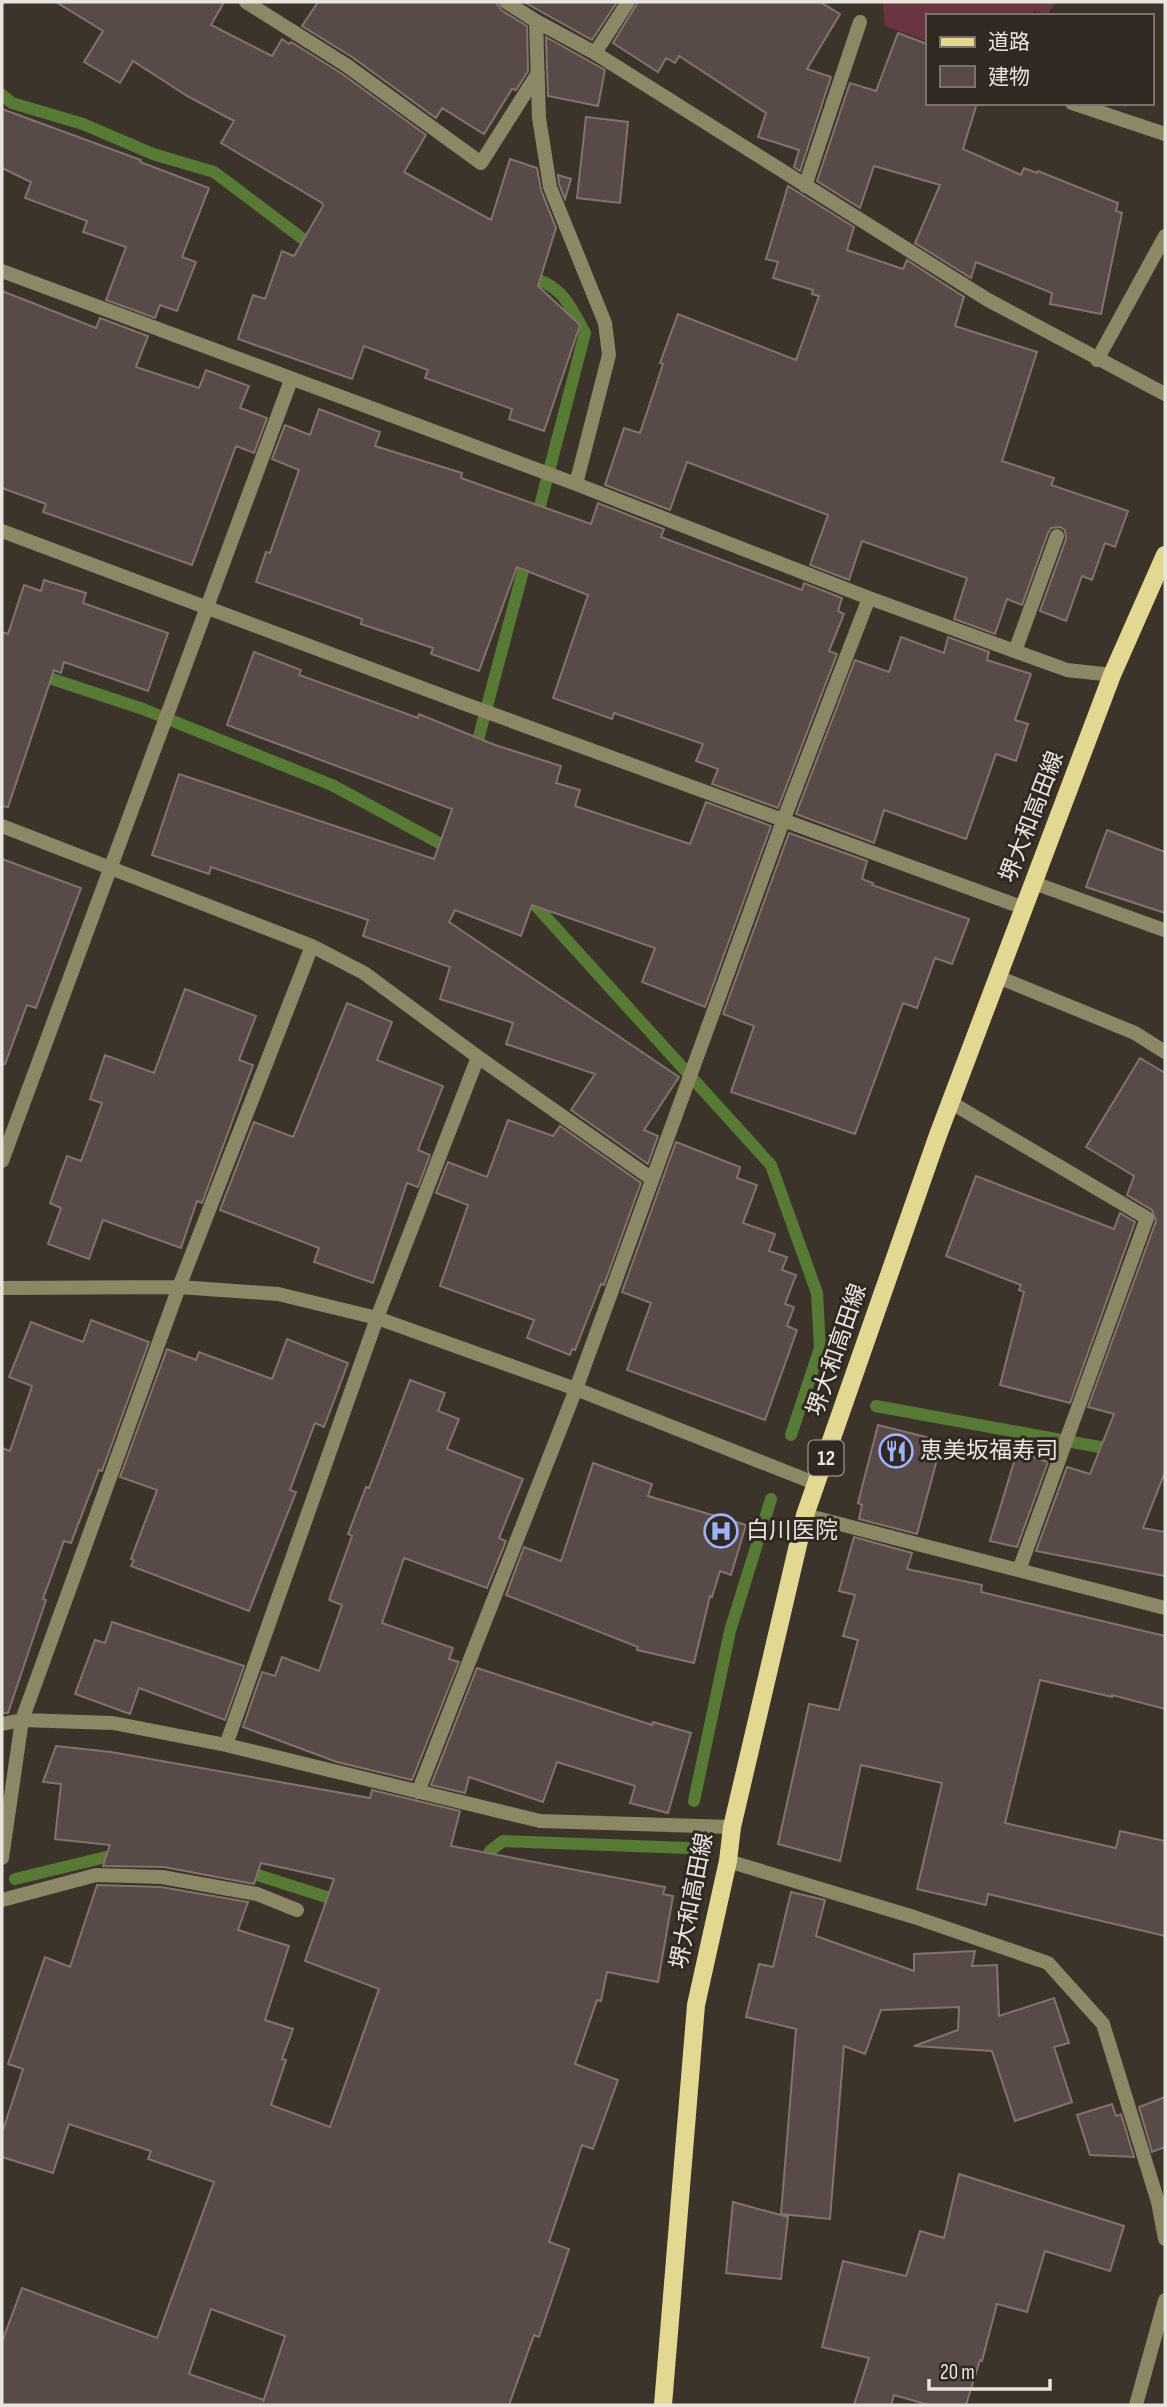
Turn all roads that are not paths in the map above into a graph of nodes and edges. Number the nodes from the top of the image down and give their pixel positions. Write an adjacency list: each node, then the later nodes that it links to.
1 (246, 2): 7 (street)
2 (506, 2): 4 (street)
3 (628, 2): 6 (street)
4 (536, 21): 6 (street); 7 (street)
5 (860, 22): 10 (street)
6 (595, 53): 10 (street)
7 (537, 73): 16 (street)
8 (1078, 105): 9 (street)
9 (1165, 134)
10 (805, 186): 13 (street)
11 (1165, 236): 13 (street)
12 (2, 271): 14 (street)
13 (1097, 360): 15 (street)
14 (291, 380): 16 (street); 21 (street)
15 (1165, 394)
16 (576, 484): 20 (street)
17 (2, 531): 21 (street)
18 (1057, 536): 22 (street)
19 (1165, 555): 23 (main road, 堺大和高田線 / 12)
20 (869, 598): 22 (street); 24 (street)
21 (206, 607): 24 (street); 26 (street)
22 (1014, 651): 23 (street)
23 (1112, 675): 27 (main road, 堺大和高田線 / 12)
24 (783, 821): 28 (street); 36 (street)
25 (2, 826): 26 (street)
26 (110, 867): 30 (street); 35 (street)
27 (1034, 883): 28 (main road, 堺大和高田線 / 12); 29 (street)
28 (1024, 908): 31 (main road, 堺大和高田線 / 12)
29 (1164, 930)
30 (312, 946): 33 (street); 37 (street)
31 (998, 977): 32 (street); 34 (main road, 堺大和高田線 / 12)
32 (1165, 1052)
33 (478, 1057): 36 (street); 39 (street)
34 (950, 1102): 41 (main road, 堺大和高田線 / 12); 43 (street)
35 (2, 1161)
36 (652, 1179): 40 (street)
37 (179, 1287): 38 (street); 39 (street); 45 (street)
38 (2, 1288)
39 (377, 1318): 40 (street); 47 (street)
40 (576, 1389): 41 (street); 48 (street)
41 (817, 1484): 42 (main road, 堺大和高田線 / 12)
42 (805, 1515): 43 (street); 49 (main road, 堺大和高田線 / 12)
43 (1019, 1570): 44 (street)
44 (1165, 1608)
45 (22, 1720): 46 (street); 47 (street); 50 (street)
46 (2, 1724)
47 (226, 1745): 48 (street)
48 (418, 1792): 49 (street)
49 (732, 1827): 51 (main road, 堺大和高田線 / 12)
50 (2, 1858)
51 (728, 1861): 54 (street); 56 (main road, 堺大和高田線 / 12)
52 (2, 1900): 53 (street)
53 (297, 1910)
54 (1165, 2239)
55 (1165, 2308): 57 (street)
56 (663, 2405)
57 (1136, 2405)

